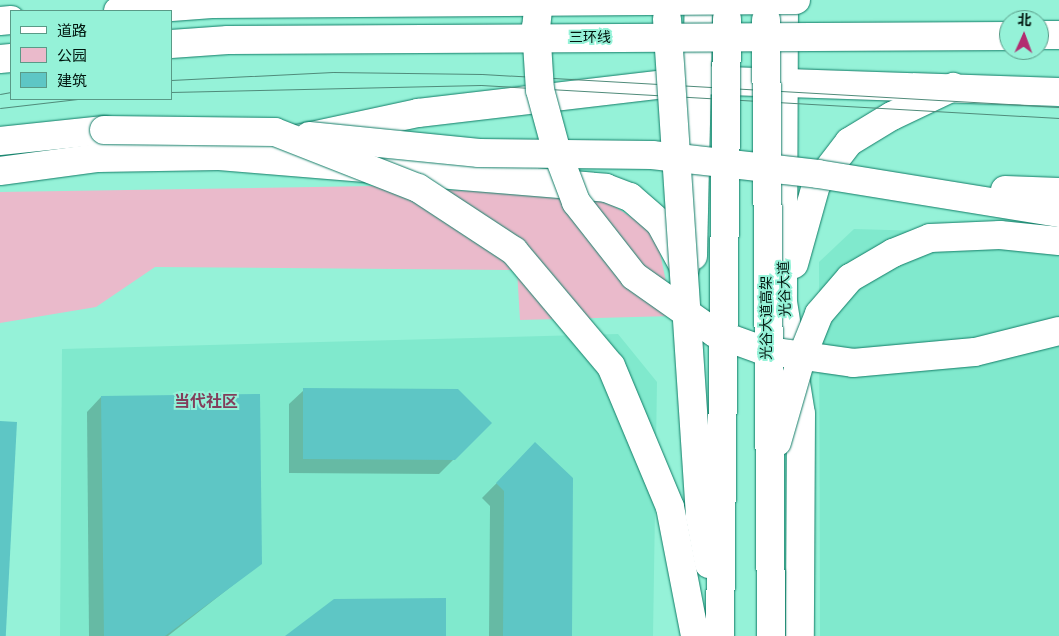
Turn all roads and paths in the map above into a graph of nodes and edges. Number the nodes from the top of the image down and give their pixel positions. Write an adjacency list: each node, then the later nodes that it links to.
1 (539, 0): 25 (main road, bridge)
2 (665, 0): 27 (main road, bridge)
3 (698, 0): 11 (main road)
4 (727, 0): 27 (main road, bridge)
5 (766, 0): 26 (main road, 光谷大道高架, bridge)
6 (784, 0): 12 (main road, 光谷大道)
7 (796, 0): 8 (main road, bridge)
8 (131, 10)
9 (999, 36): 10 (main road, 三环线, bridge)
10 (172, 44)
11 (698, 80): 12 (main road); 17 (main road); 23 (main road)
12 (784, 82): 13 (main road); 24 (main road, 光谷大道)
13 (953, 87): 14 (main road); 24 (main road)
14 (1059, 92)
15 (275, 132): 16 (main road, bridge); 19 (main road, bridge); 27 (main road, bridge)
16 (0, 141)
17 (219, 156): 18 (main road); 23 (main road)
18 (0, 171)
19 (884, 186): 20 (main road, bridge); 21 (main road, bridge)
20 (1059, 192)
21 (1059, 213)
22 (1059, 241): 26 (main road, bridge)
23 (692, 282): 28 (main road)
24 (783, 302): 30 (main road, 光谷大道)
25 (1059, 331)
26 (768, 472): 29 (main road, 光谷大道高架, bridge)
27 (712, 634)
28 (685, 636)
29 (772, 636)
30 (800, 636)

